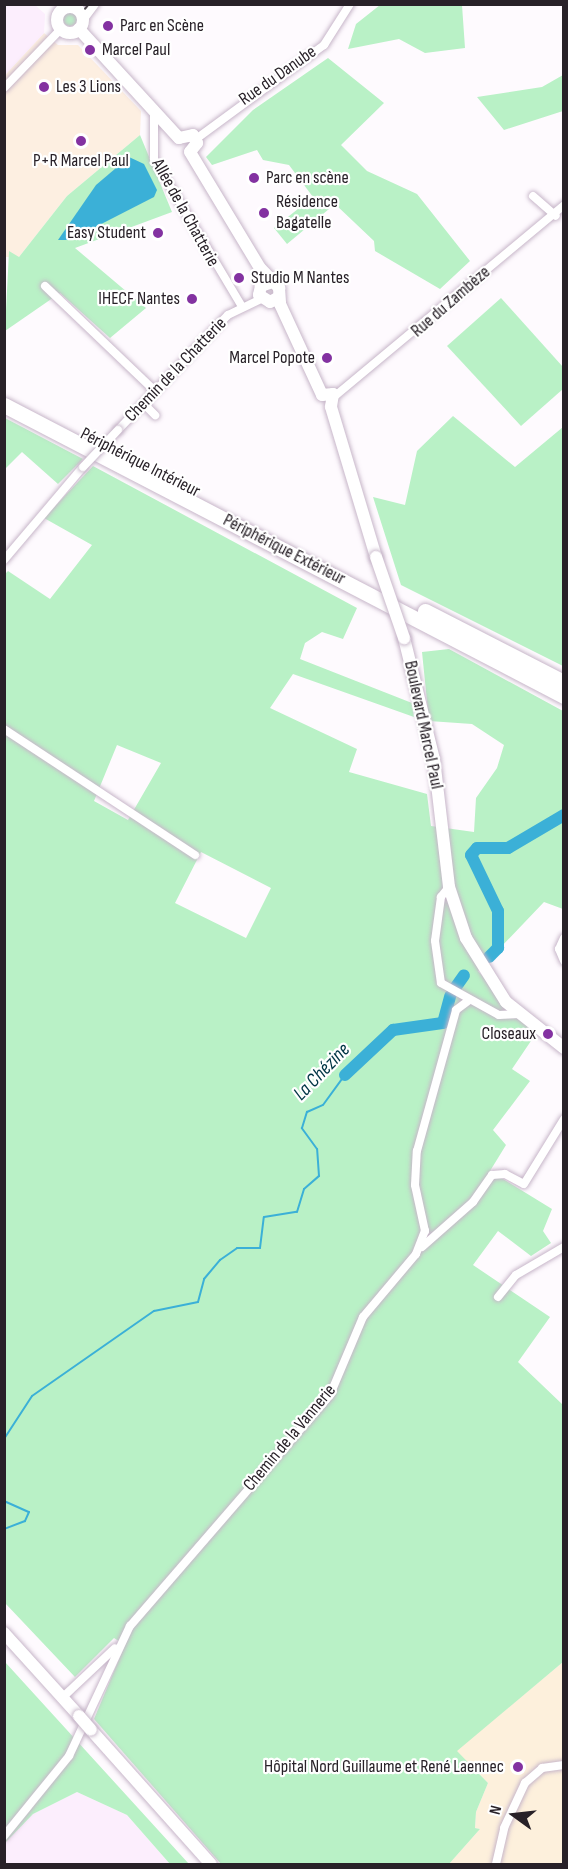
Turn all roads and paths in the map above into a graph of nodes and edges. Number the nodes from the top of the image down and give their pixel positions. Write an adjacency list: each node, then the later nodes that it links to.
1 (95, 4): 4 (street)
2 (350, 4): 9 (street, Rue du Danube)
3 (64, 7): 4 (street); 5 (street)
4 (81, 25): 5 (street); 7 (street)
5 (61, 29): 6 (street)
6 (4, 88)
7 (154, 113): 8 (street); 18 (street, Allée de la Chatterie)
8 (179, 138): 9 (street); 10 (street)
9 (196, 139): 10 (street)
10 (190, 152): 14 (street)
11 (533, 196): 13 (street)
12 (564, 205): 13 (street, Rue du Zambèze)
13 (556, 216): 21 (street, Rue du Zambèze)
14 (268, 282): 16 (street); 17 (street)
15 (45, 286): 19 (street)
16 (279, 297): 17 (street); 21 (street)
17 (261, 298): 18 (street, Chemin de la Chatterie)
18 (241, 305): 19 (street, Chemin de la Chatterie)
19 (155, 391): 22 (street, Chemin de la Chatterie)
20 (4, 393): 26 (highway, Périphérique Intérieur)
21 (333, 402): 30 (street, Boulevard Marcel Paul, bridge)
22 (144, 404): 24 (street); 25 (street, Chemin de la Chatterie, bridge)
23 (4, 405): 27 (highway, Périphérique Extérieur)
24 (154, 416)
25 (4, 560)
26 (564, 682)
27 (564, 696)
28 (4, 729): 29 (street)
29 (195, 855)
30 (449, 888): 33 (street); 34 (street, Boulevard Marcel Paul)
31 (564, 938): 32 (street)
32 (564, 961)
33 (468, 1001): 34 (street); 38 (street, Chemin de la Vannerie)
34 (519, 1014): 35 (street, Boulevard Marcel Paul)
35 (564, 1048)
36 (564, 1119): 38 (street)
37 (564, 1247): 39 (street)
38 (419, 1249): 41 (street, Chemin de la Vannerie)
39 (498, 1297)
40 (4, 1633): 42 (street)
41 (120, 1644): 42 (street); 44 (street, Chemin de la Vannerie)
42 (63, 1697): 45 (street, bridge)
43 (564, 1766): 46 (street)
44 (4, 1836)
45 (211, 1864)
46 (496, 1864)

